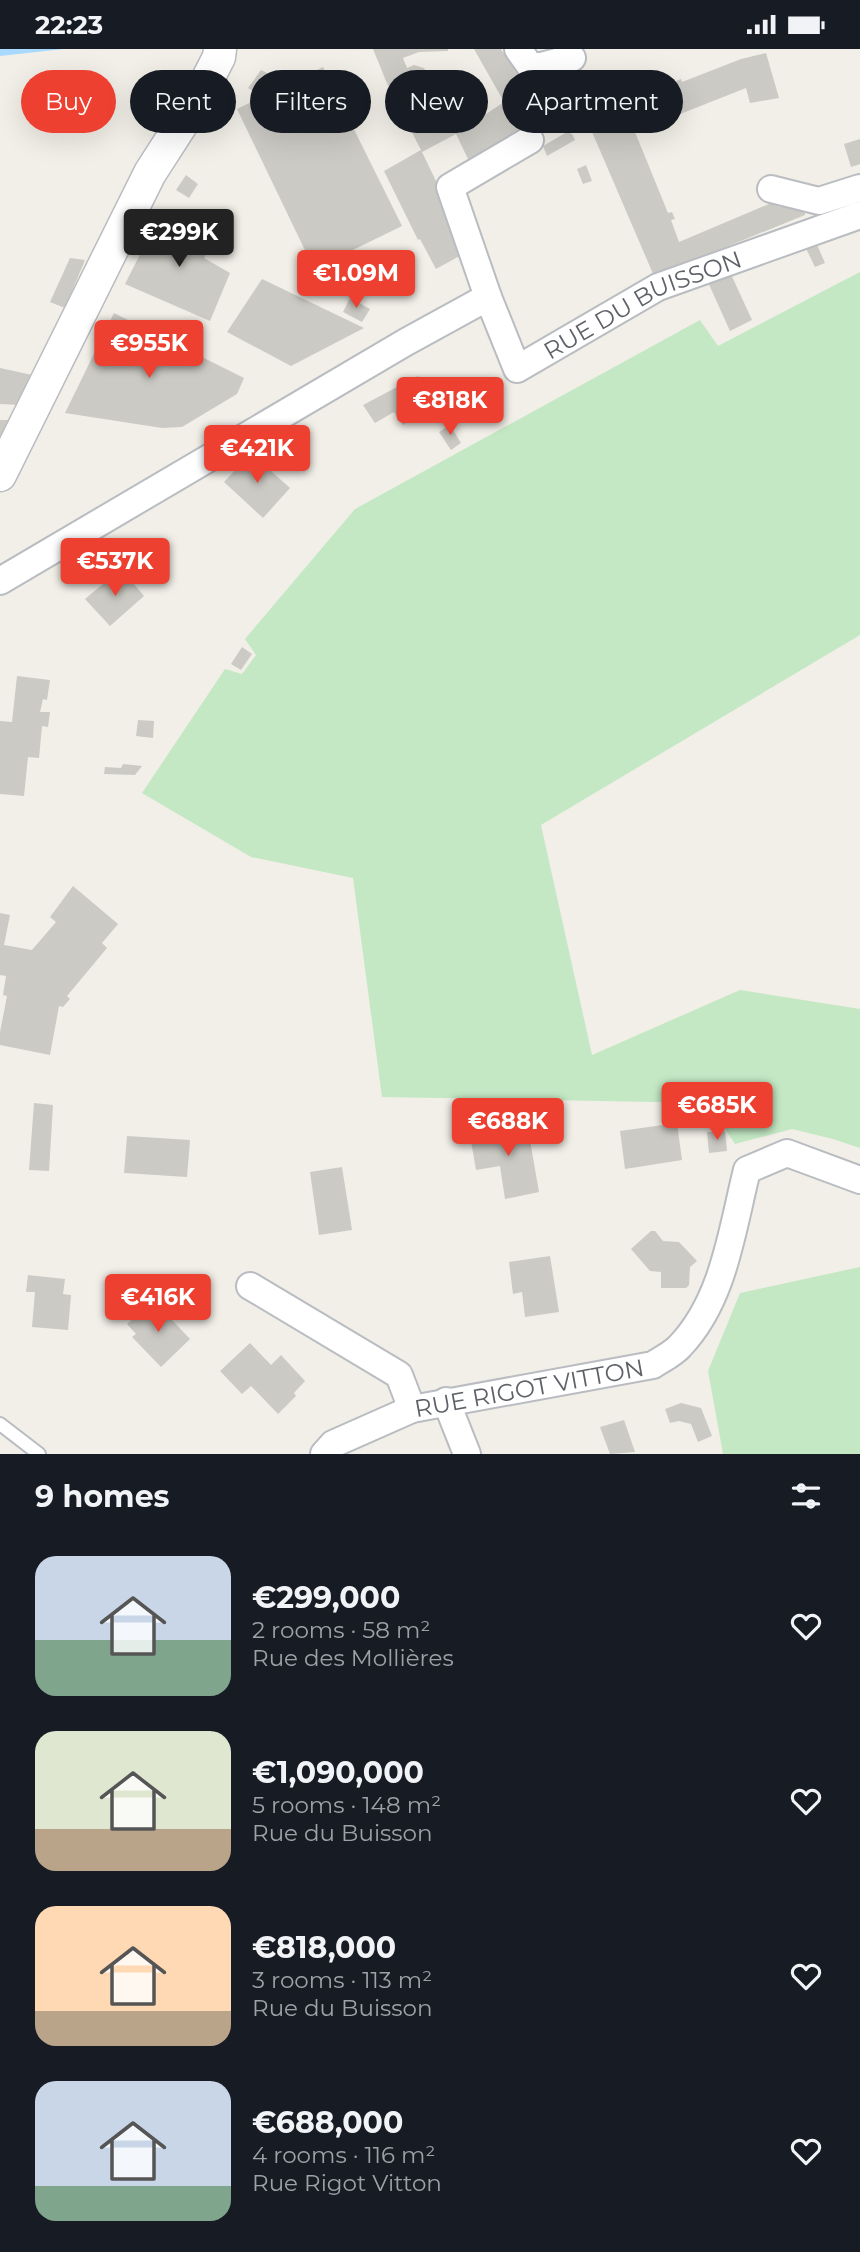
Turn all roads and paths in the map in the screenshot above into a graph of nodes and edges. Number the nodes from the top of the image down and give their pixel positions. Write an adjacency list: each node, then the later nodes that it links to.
1 (518, 49): 3 (street)
2 (225, 52): 9 (street)
3 (572, 58)
4 (530, 140): 8 (street)
5 (860, 188): 6 (street)
6 (771, 189)
7 (860, 215): 8 (street, RUE DU BUISSON)
8 (488, 297): 10 (street)
9 (0, 475)
10 (0, 581)
11 (860, 1180): 13 (street, RUE RIGOT VITTON)
12 (250, 1286): 14 (street)
13 (446, 1401): 14 (street, RUE RIGOT VITTON); 18 (street)
14 (412, 1409): 17 (street, RUE RIGOT VITTON)
15 (0, 1424): 16 (lane)
16 (38, 1454)
17 (324, 1454)
18 (467, 1454)

